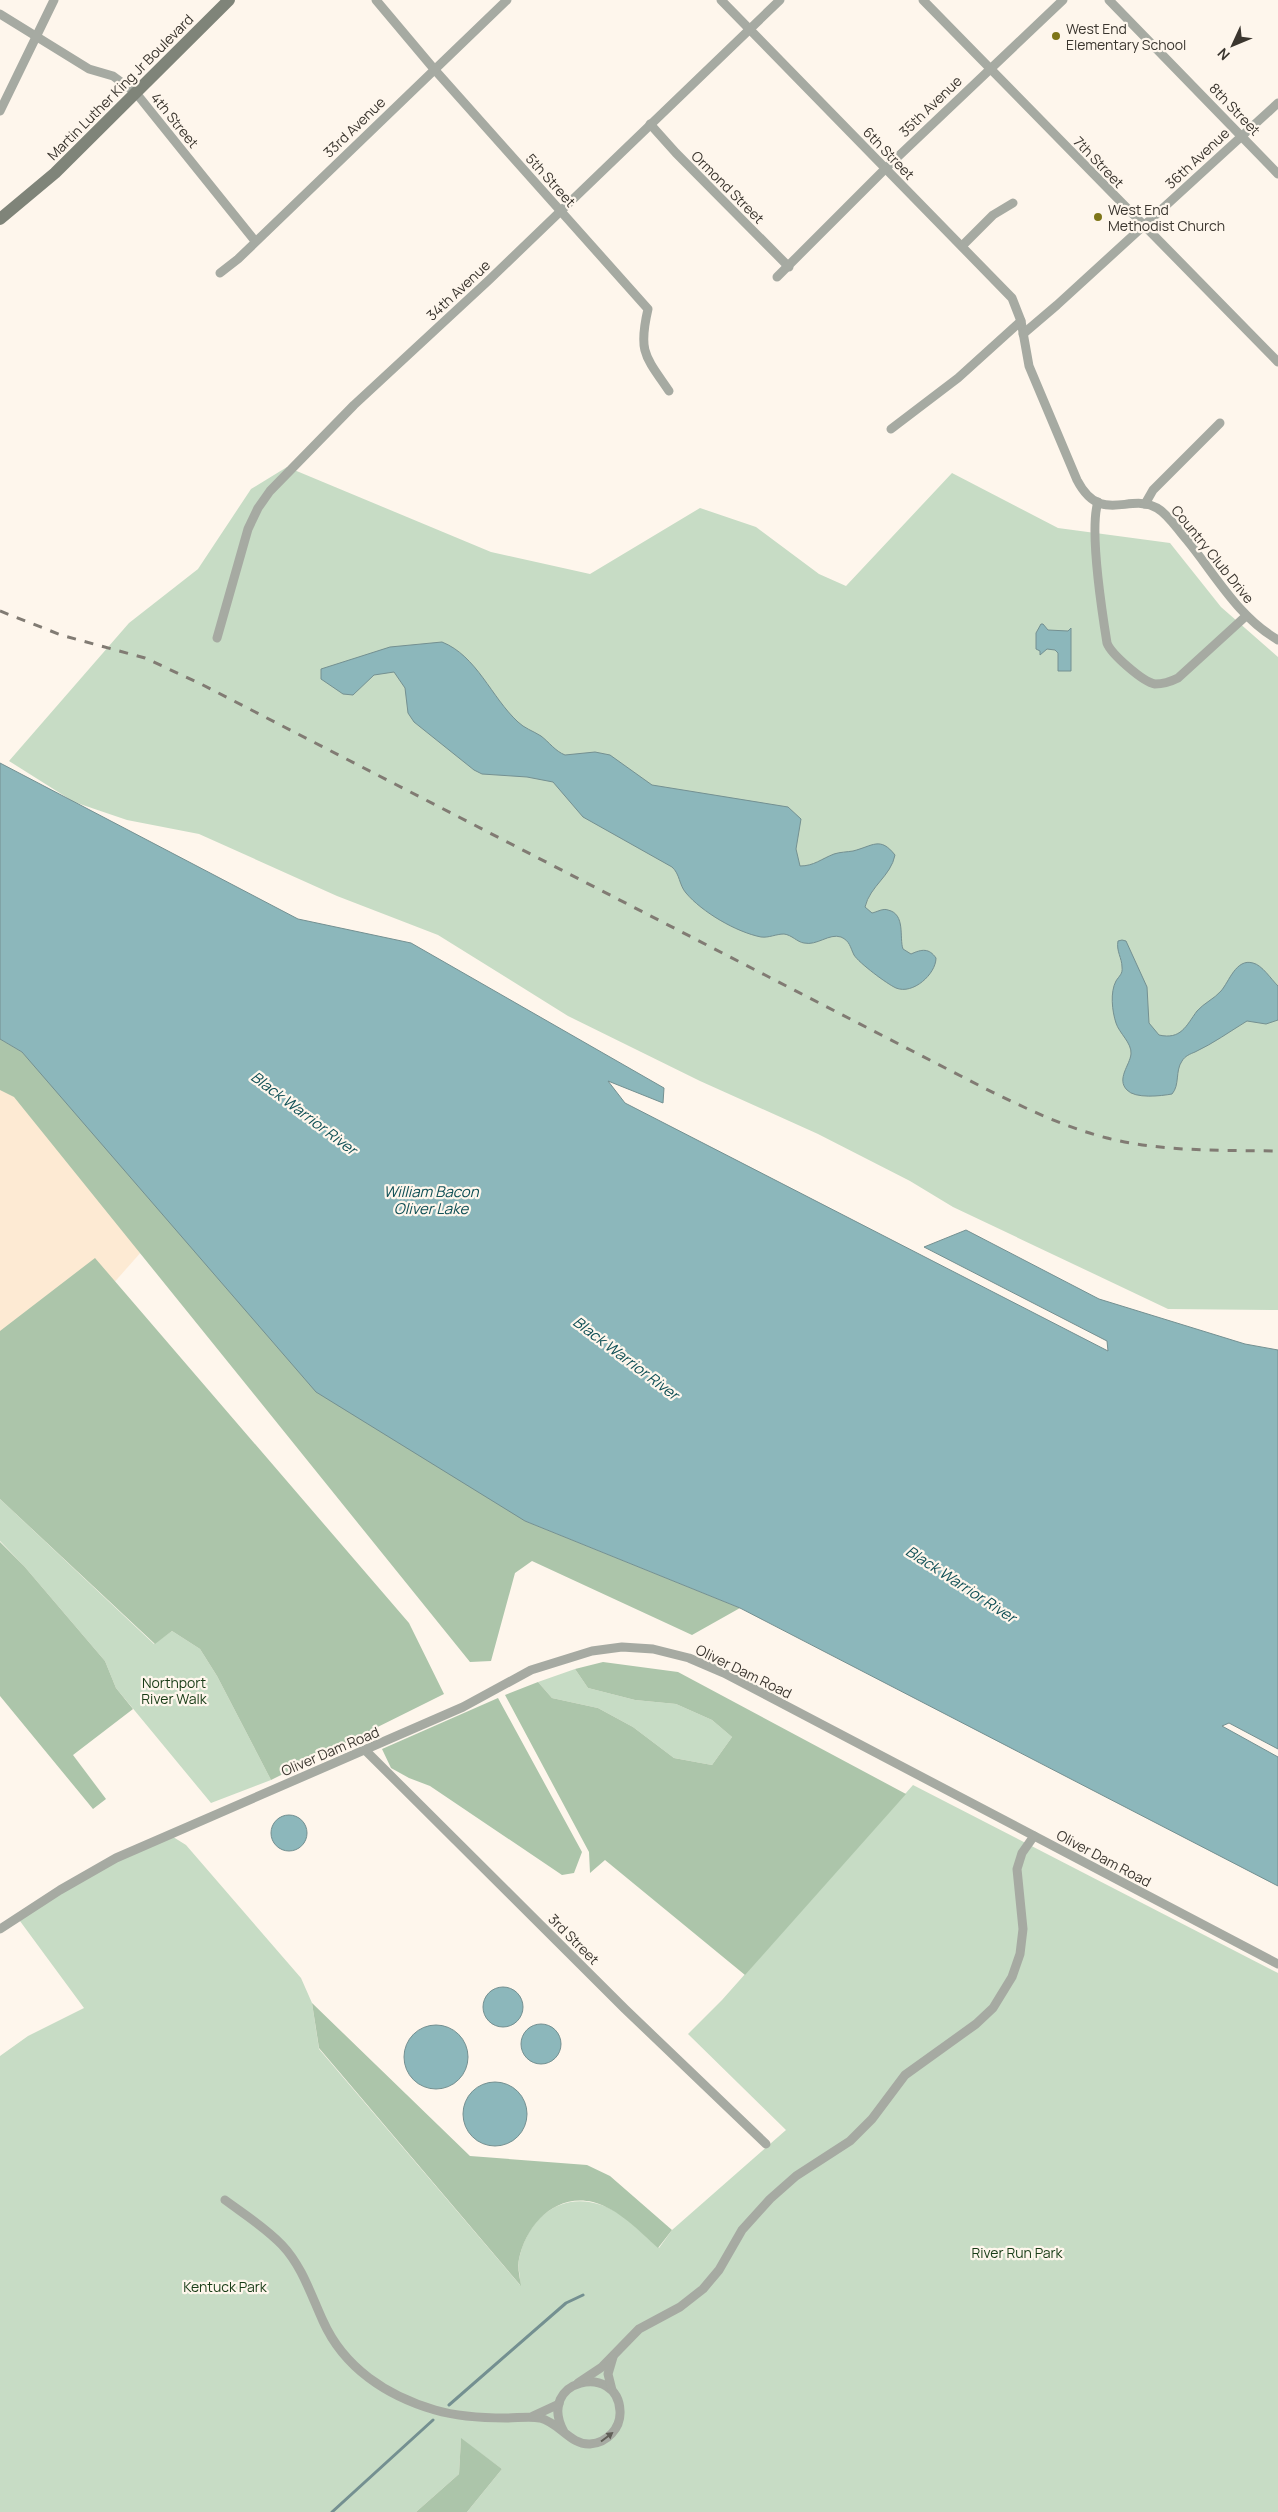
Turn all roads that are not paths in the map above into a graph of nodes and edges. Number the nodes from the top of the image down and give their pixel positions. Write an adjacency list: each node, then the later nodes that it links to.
1 (54, 0): 12 (street)
2 (229, 0): 15 (main road, Martin Luther King Jr Boulevard)
3 (376, 0): 13 (street, 5th Street)
4 (507, 0): 13 (street, 33rd Avenue)
5 (721, 0): 11 (street, 6th Street)
6 (780, 0): 11 (street, 34th Avenue)
7 (923, 0): 14 (street, 7th Street)
8 (1063, 0): 14 (street, 35th Avenue)
9 (1109, 0): 19 (street, 8th Street)
10 (0, 14): 12 (street, 4th Street)
11 (750, 29): 18 (street, 34th Avenue); 20 (street, 6th Street)
12 (37, 34): 15 (street, 4th Street); 17 (street)
13 (434, 69): 23 (street, 5th Street); 26 (street, 33rd Avenue)
14 (990, 69): 20 (street, 35th Avenue); 25 (street, 7th Street)
15 (136, 94): 24 (main road, Martin Luther King Jr Boulevard); 26 (street, 4th Street)
16 (1278, 102): 19 (street, 36th Avenue)
17 (0, 111)
18 (650, 124): 23 (street, 34th Avenue); 28 (street, Ormond Street)
19 (1242, 136): 21 (street, 8th Street); 25 (street, 36th Avenue)
20 (885, 168): 27 (street, 6th Street); 28 (street, 35th Avenue)
21 (1278, 174)
22 (1013, 203): 27 (street)
23 (561, 211): 34 (street, 5th Street); 40 (street, 34th Avenue)
24 (0, 219)
25 (1144, 226): 32 (street, 36th Avenue); 33 (street, 7th Street)
26 (255, 241): 29 (street, 33rd Avenue)
27 (962, 246): 31 (street, 6th Street)
28 (789, 267): 30 (street, 35th Avenue)
29 (220, 273)
30 (778, 277)
31 (1021, 321): 32 (street, 6th Street); 36 (street)
32 (1023, 334): 37 (street)
33 (1278, 362)
34 (669, 391)
35 (1220, 423): 38 (street)
36 (891, 428)
37 (1098, 502): 38 (street); 39 (street)
38 (1145, 504): 39 (street, Country Club Drive)
39 (1246, 616): 41 (street, Country Club Drive)
40 (217, 638)
41 (1278, 640)
42 (366, 1751): 43 (street, Oliver Dam Road); 44 (street, Oliver Dam Road); 46 (street, 3rd Street)
43 (1034, 1836): 45 (street, Oliver Dam Road); 48 (street)
44 (0, 1929)
45 (1278, 1964)
46 (766, 2144)
47 (226, 2200): 52 (street)
48 (617, 2351): 49 (street); 50 (street)
49 (578, 2383): 50 (street); 51 (street)
50 (614, 2393): 53 (street, one-way to 50)
51 (559, 2404): 52 (street); 53 (street)
52 (528, 2417): 53 (street)
53 (564, 2432)

